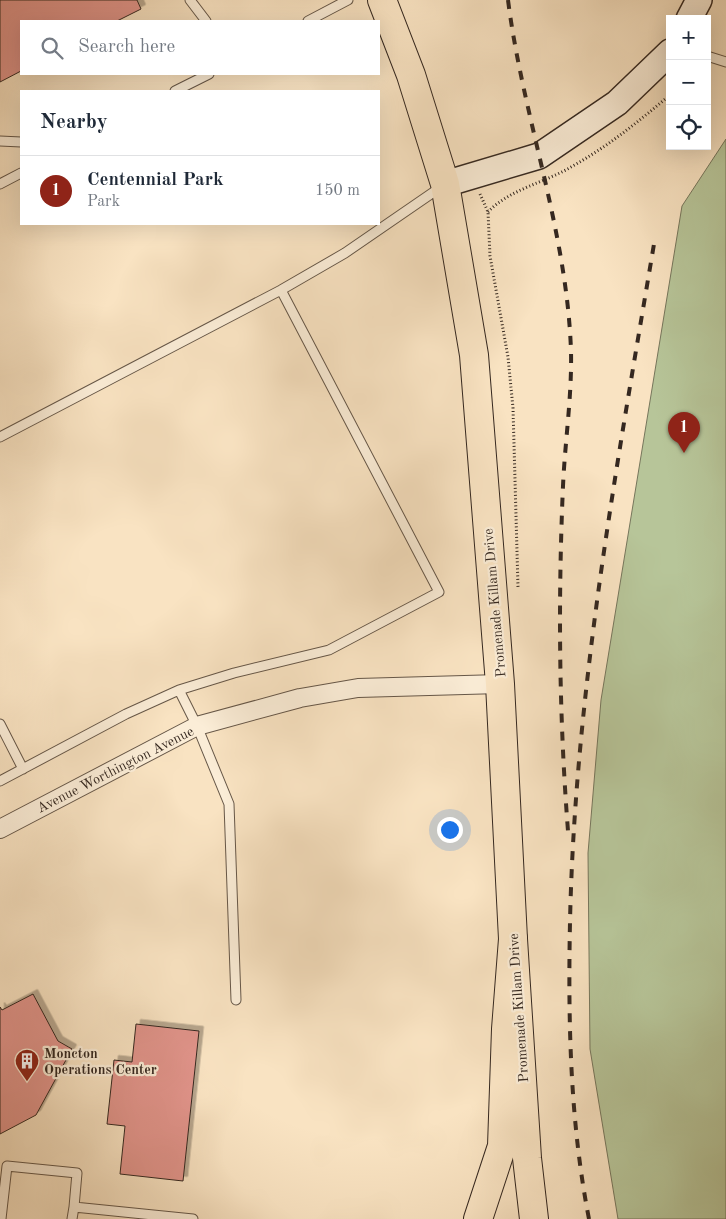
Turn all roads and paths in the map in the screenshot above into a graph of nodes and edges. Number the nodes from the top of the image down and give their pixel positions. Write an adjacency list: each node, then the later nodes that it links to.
1 (190, 0): 6 (lane)
2 (348, 0): 7 (lane)
3 (382, 0): 18 (main road, Promenade Killam Drive)
4 (699, 0): 5 (main road)
5 (692, 15)
6 (205, 20)
7 (310, 20)
8 (666, 56): 18 (main road)
9 (711, 57): 10 (lane)
10 (726, 62)
11 (206, 75): 12 (lane)
12 (177, 90)
13 (666, 98): 19 (path)
14 (0, 141): 15 (lane)
15 (20, 142)
16 (20, 174): 17 (lane)
17 (0, 184)
18 (445, 184): 20 (lane); 22 (main road, Promenade Killam Drive)
19 (488, 212)
20 (281, 290): 21 (lane); 23 (lane)
21 (0, 437)
22 (500, 684): 25 (street, Avenue Worthington Avenue); 29 (main road, Promenade Killam Drive)
23 (179, 690): 25 (lane); 26 (lane)
24 (0, 724): 26 (lane)
25 (197, 726): 28 (street, Avenue Worthington Avenue); 30 (lane)
26 (24, 768): 27 (lane)
27 (0, 781)
28 (0, 829)
29 (513, 939): 35 (main road); 36 (main road, Promenade Killam Drive)
30 (236, 1000)
31 (74, 1207): 32 (lane); 33 (lane); 34 (lane)
32 (1, 1219)
33 (72, 1219)
34 (193, 1219)
35 (478, 1219)
36 (534, 1219)

